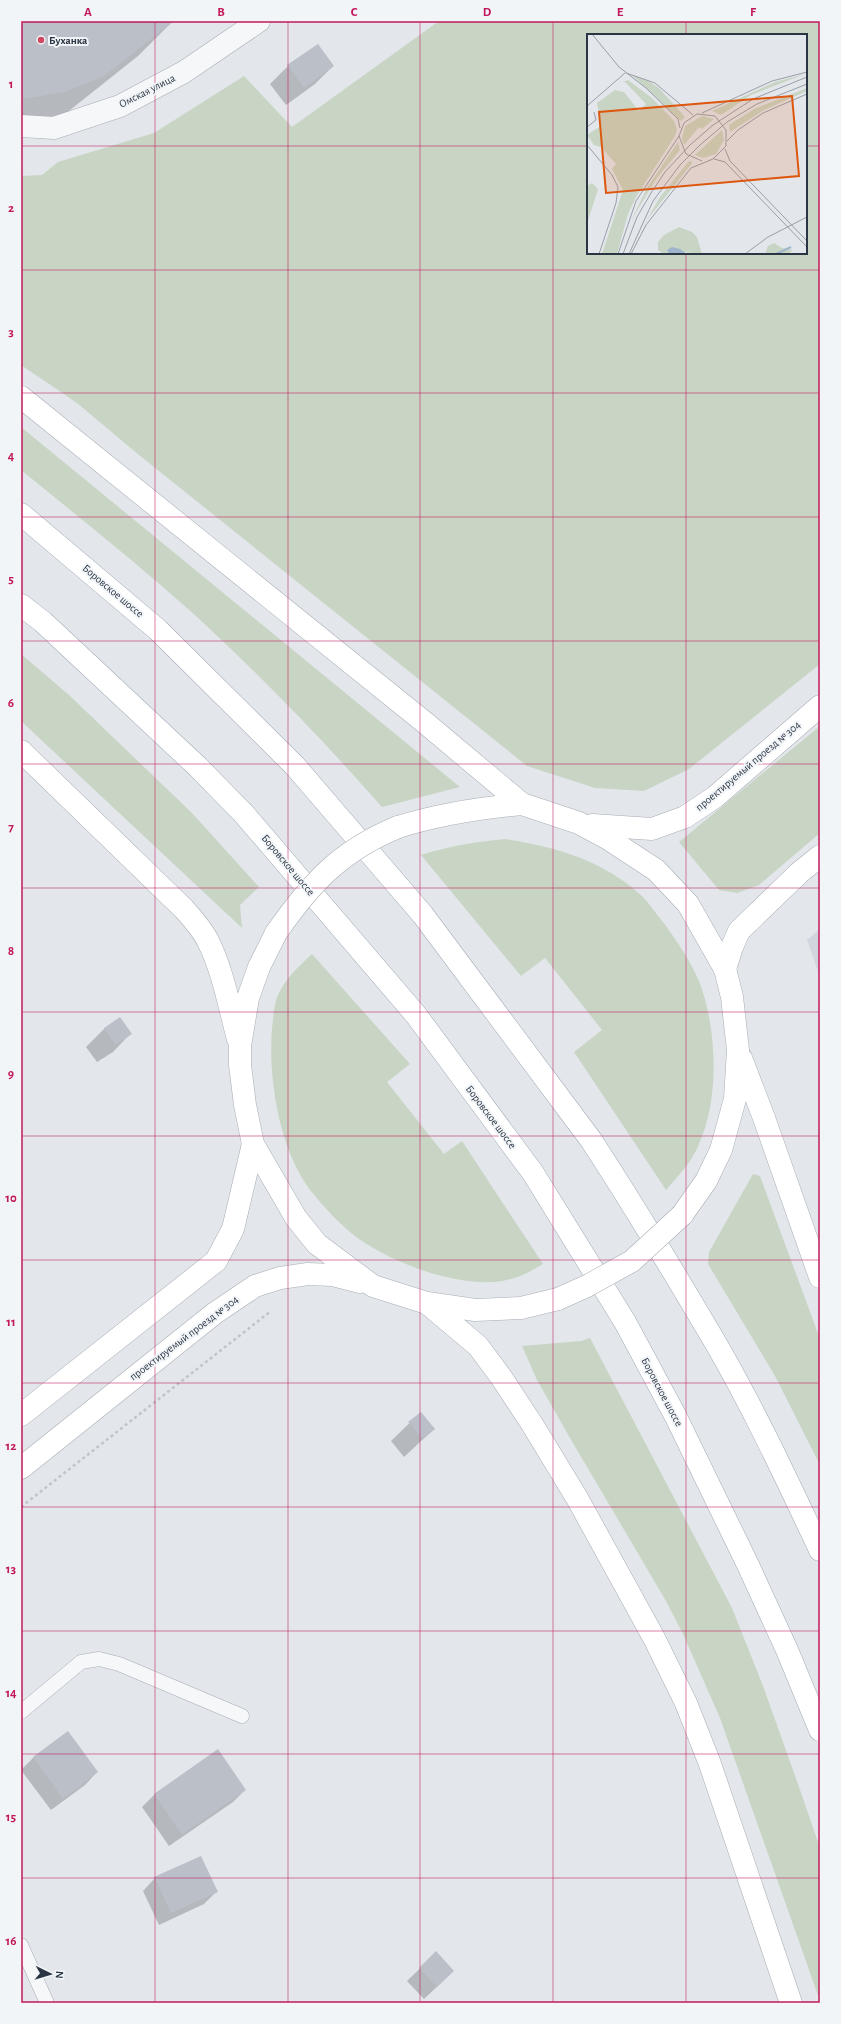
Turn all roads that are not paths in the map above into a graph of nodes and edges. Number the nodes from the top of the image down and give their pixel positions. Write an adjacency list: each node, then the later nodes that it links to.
1 (259, 21): 2 (street, Омская улица)
2 (21, 126)
3 (21, 397): 8 (main road)
4 (21, 514): 20 (main road, Боровское шоссе)
5 (21, 605): 23 (main road, Боровское шоссе)
6 (820, 706): 9 (main road, проектируемый проезд № 304)
7 (21, 751): 12 (main road)
8 (522, 804): 9 (main road); 12 (main road, bridge)
9 (579, 823): 11 (main road)
10 (820, 856): 11 (main road)
11 (725, 969): 13 (main road)
12 (240, 1046): 14 (main road)
13 (738, 1050): 15 (main road); 17 (main road, bridge)
14 (254, 1144): 16 (main road); 18 (main road)
15 (820, 1277)
16 (373, 1286): 17 (main road, проектируемый проезд № 304); 19 (main road, проектируемый проезд № 304)
17 (427, 1303): 26 (main road)
18 (21, 1415)
19 (21, 1468)
20 (820, 1550)
21 (21, 1712): 22 (lane)
22 (242, 1716)
23 (820, 1730)
24 (21, 1945): 25 (lane)
25 (47, 2003)
26 (791, 2003)

